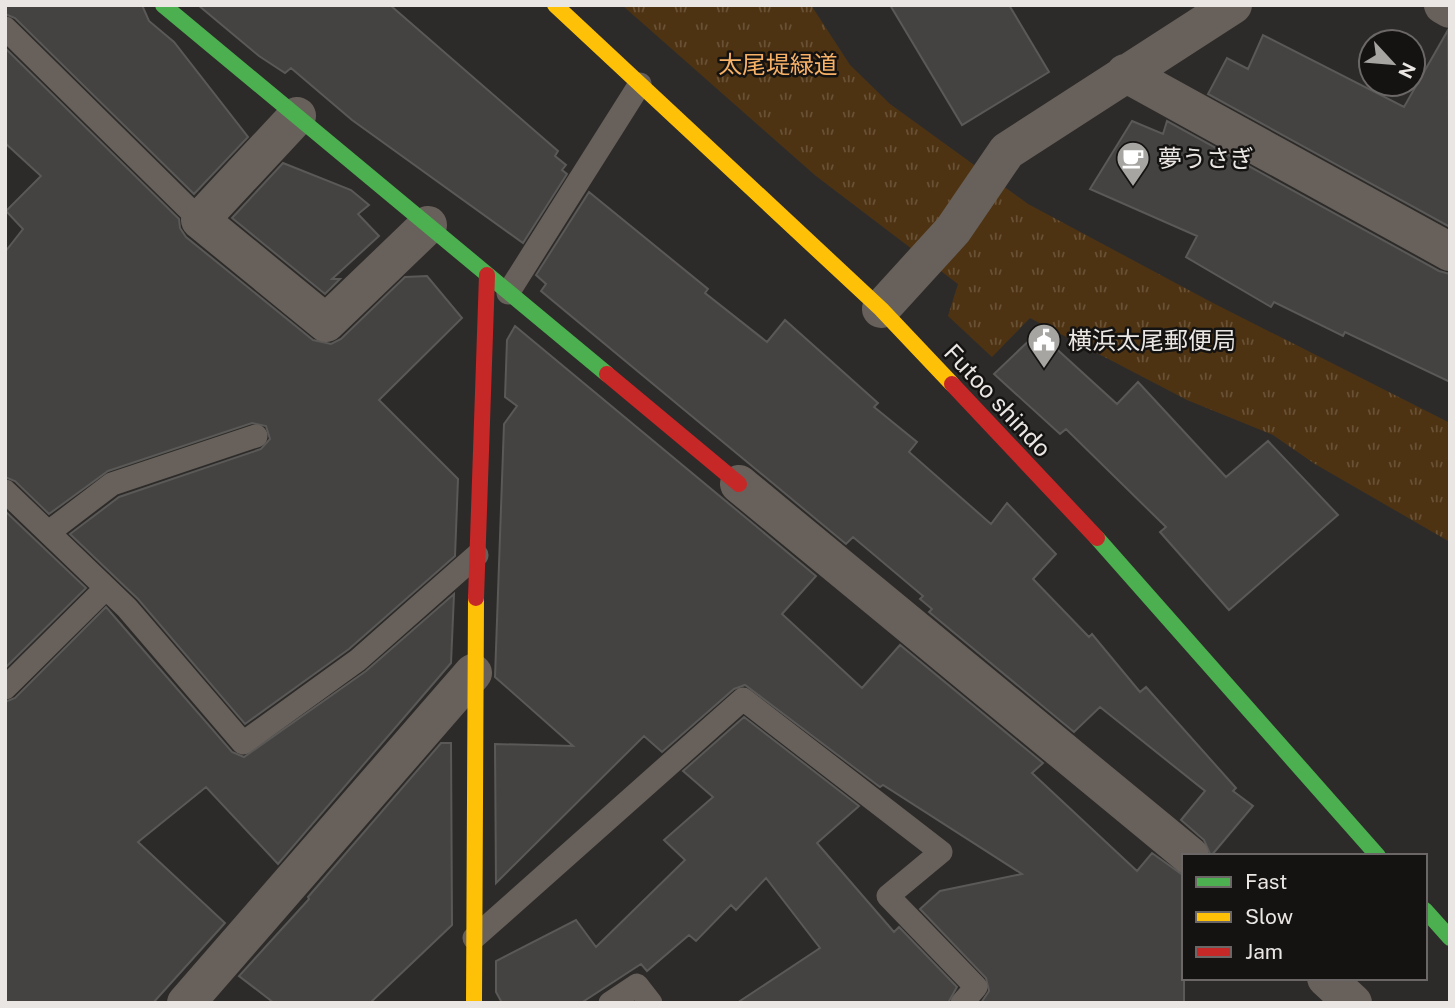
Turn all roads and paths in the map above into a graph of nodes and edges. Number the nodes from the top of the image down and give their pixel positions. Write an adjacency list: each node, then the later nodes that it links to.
1 (163, 5): 9 (street)
2 (555, 5): 8 (street, Futoo shindo)
3 (1233, 5): 7 (street)
4 (1443, 5): 5 (street)
5 (1450, 9)
6 (5, 29): 10 (lane)
7 (1125, 73): 12 (street); 15 (street)
8 (639, 84): 14 (lane); 15 (street, Futoo shindo)
9 (297, 116): 10 (street); 11 (street)
10 (200, 220): 11 (street)
11 (428, 225): 13 (street)
12 (1450, 252)
13 (488, 275): 14 (street); 20 (street)
14 (508, 293): 17 (street)
15 (881, 309): 25 (street, Futoo shindo)
16 (256, 436): 19 (lane)
17 (739, 484): 24 (street)
18 (5, 491): 19 (lane)
19 (49, 532): 21 (lane)
20 (477, 555): 21 (lane); 22 (street)
21 (106, 588): 23 (lane)
22 (473, 673): 27 (street); 30 (street)
23 (5, 688)
24 (1188, 854)
25 (1376, 854)
26 (1427, 912): 28 (street)
27 (474, 938): 31 (street); 34 (lane)
28 (1450, 938)
29 (1328, 980): 35 (street)
30 (199, 998)
31 (474, 1003)
32 (610, 1003): 33 (lane)
33 (652, 1003)
34 (962, 1003)
35 (1353, 1003)

